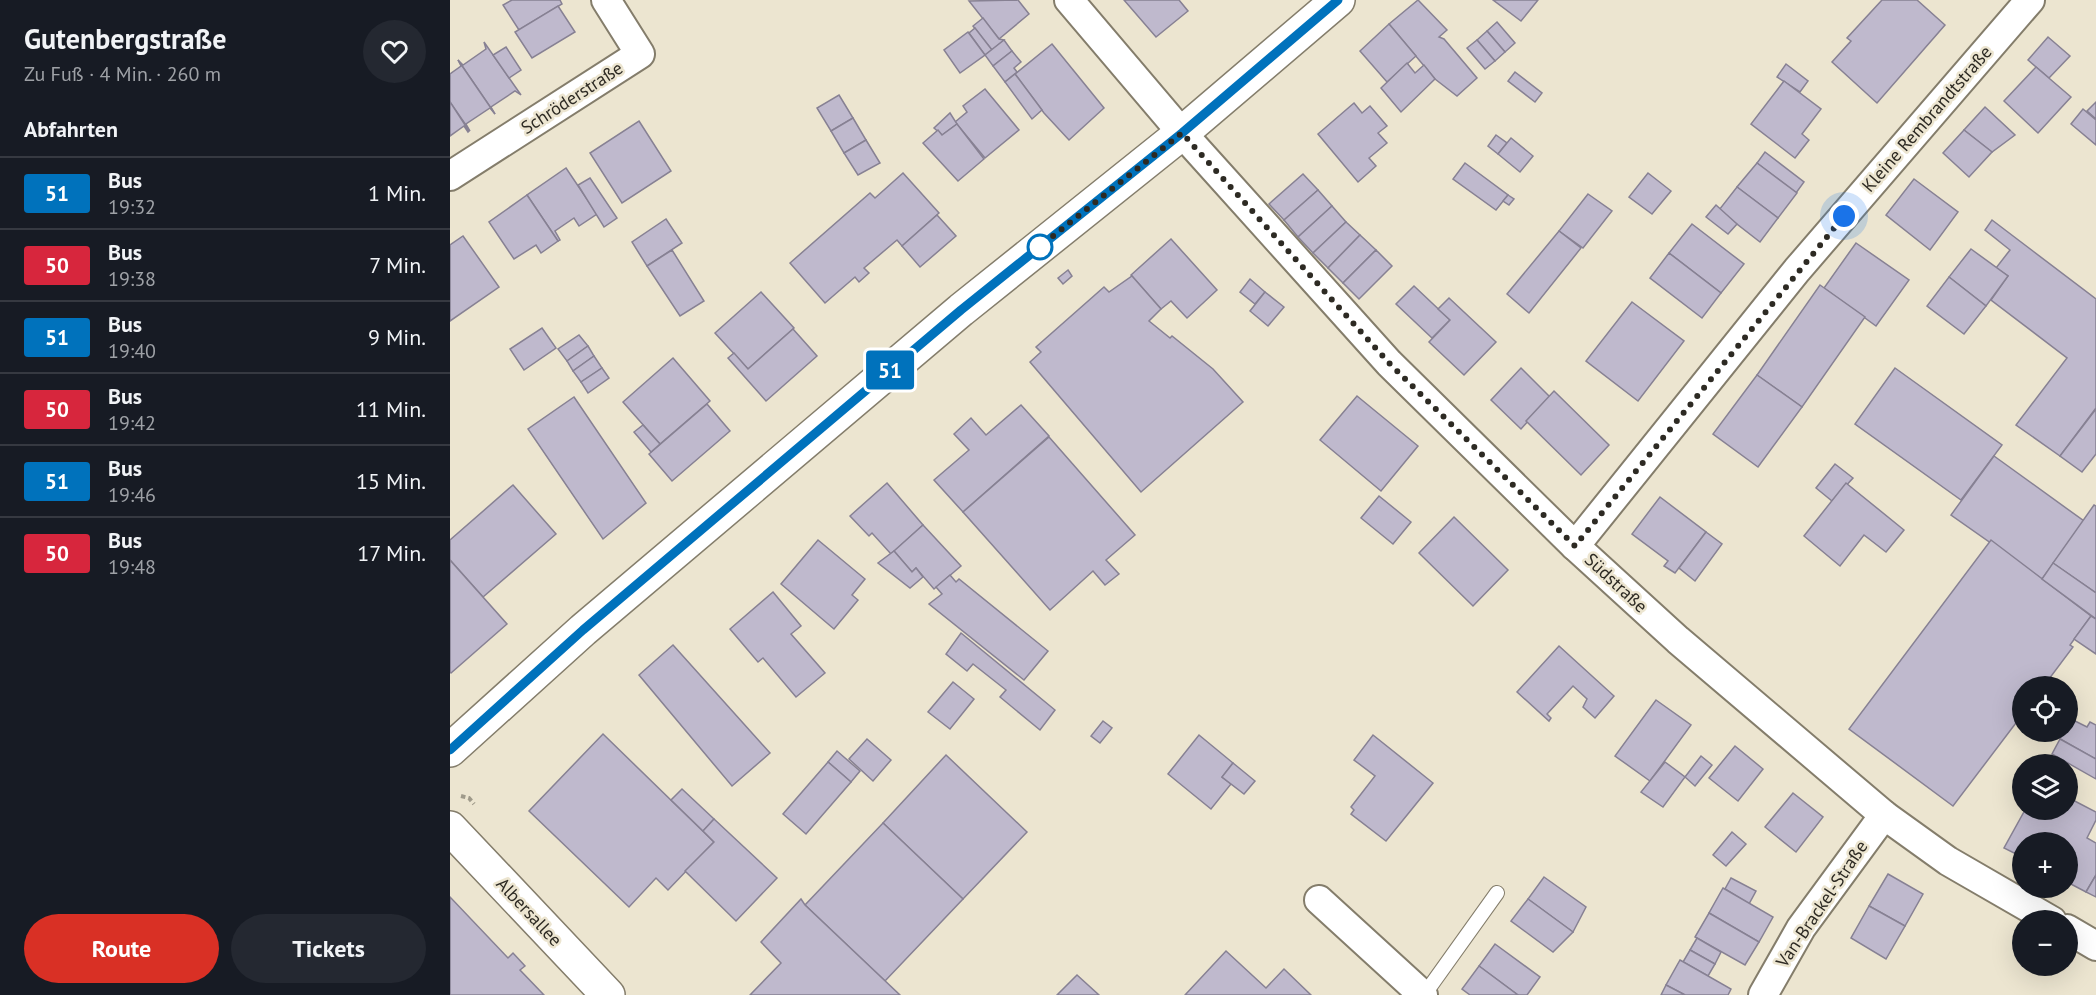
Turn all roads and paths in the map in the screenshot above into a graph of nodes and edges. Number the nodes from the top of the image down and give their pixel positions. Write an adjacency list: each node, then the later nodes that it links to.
1 (606, 0): 6 (street, Schröderstraße)
2 (1069, 0): 5 (street, Südstraße)
3 (1338, 0): 5 (main road)
4 (2030, 0): 7 (street, Kleine Rembrandtstraße)
5 (1182, 133): 7 (street, Südstraße); 8 (main road)
6 (450, 176)
7 (1575, 546): 9 (street, Südstraße)
8 (450, 750)
9 (1884, 815): 13 (street, Südstraße); 18 (street, Van-Brackel-Straße)
10 (450, 828): 16 (main road, Albersallee)
11 (1497, 893): 17 (lane)
12 (1319, 900): 17 (street)
13 (2033, 910)
14 (2078, 935): 15 (street)
15 (2096, 946)
16 (608, 995)
17 (1423, 995)
18 (1763, 995)

